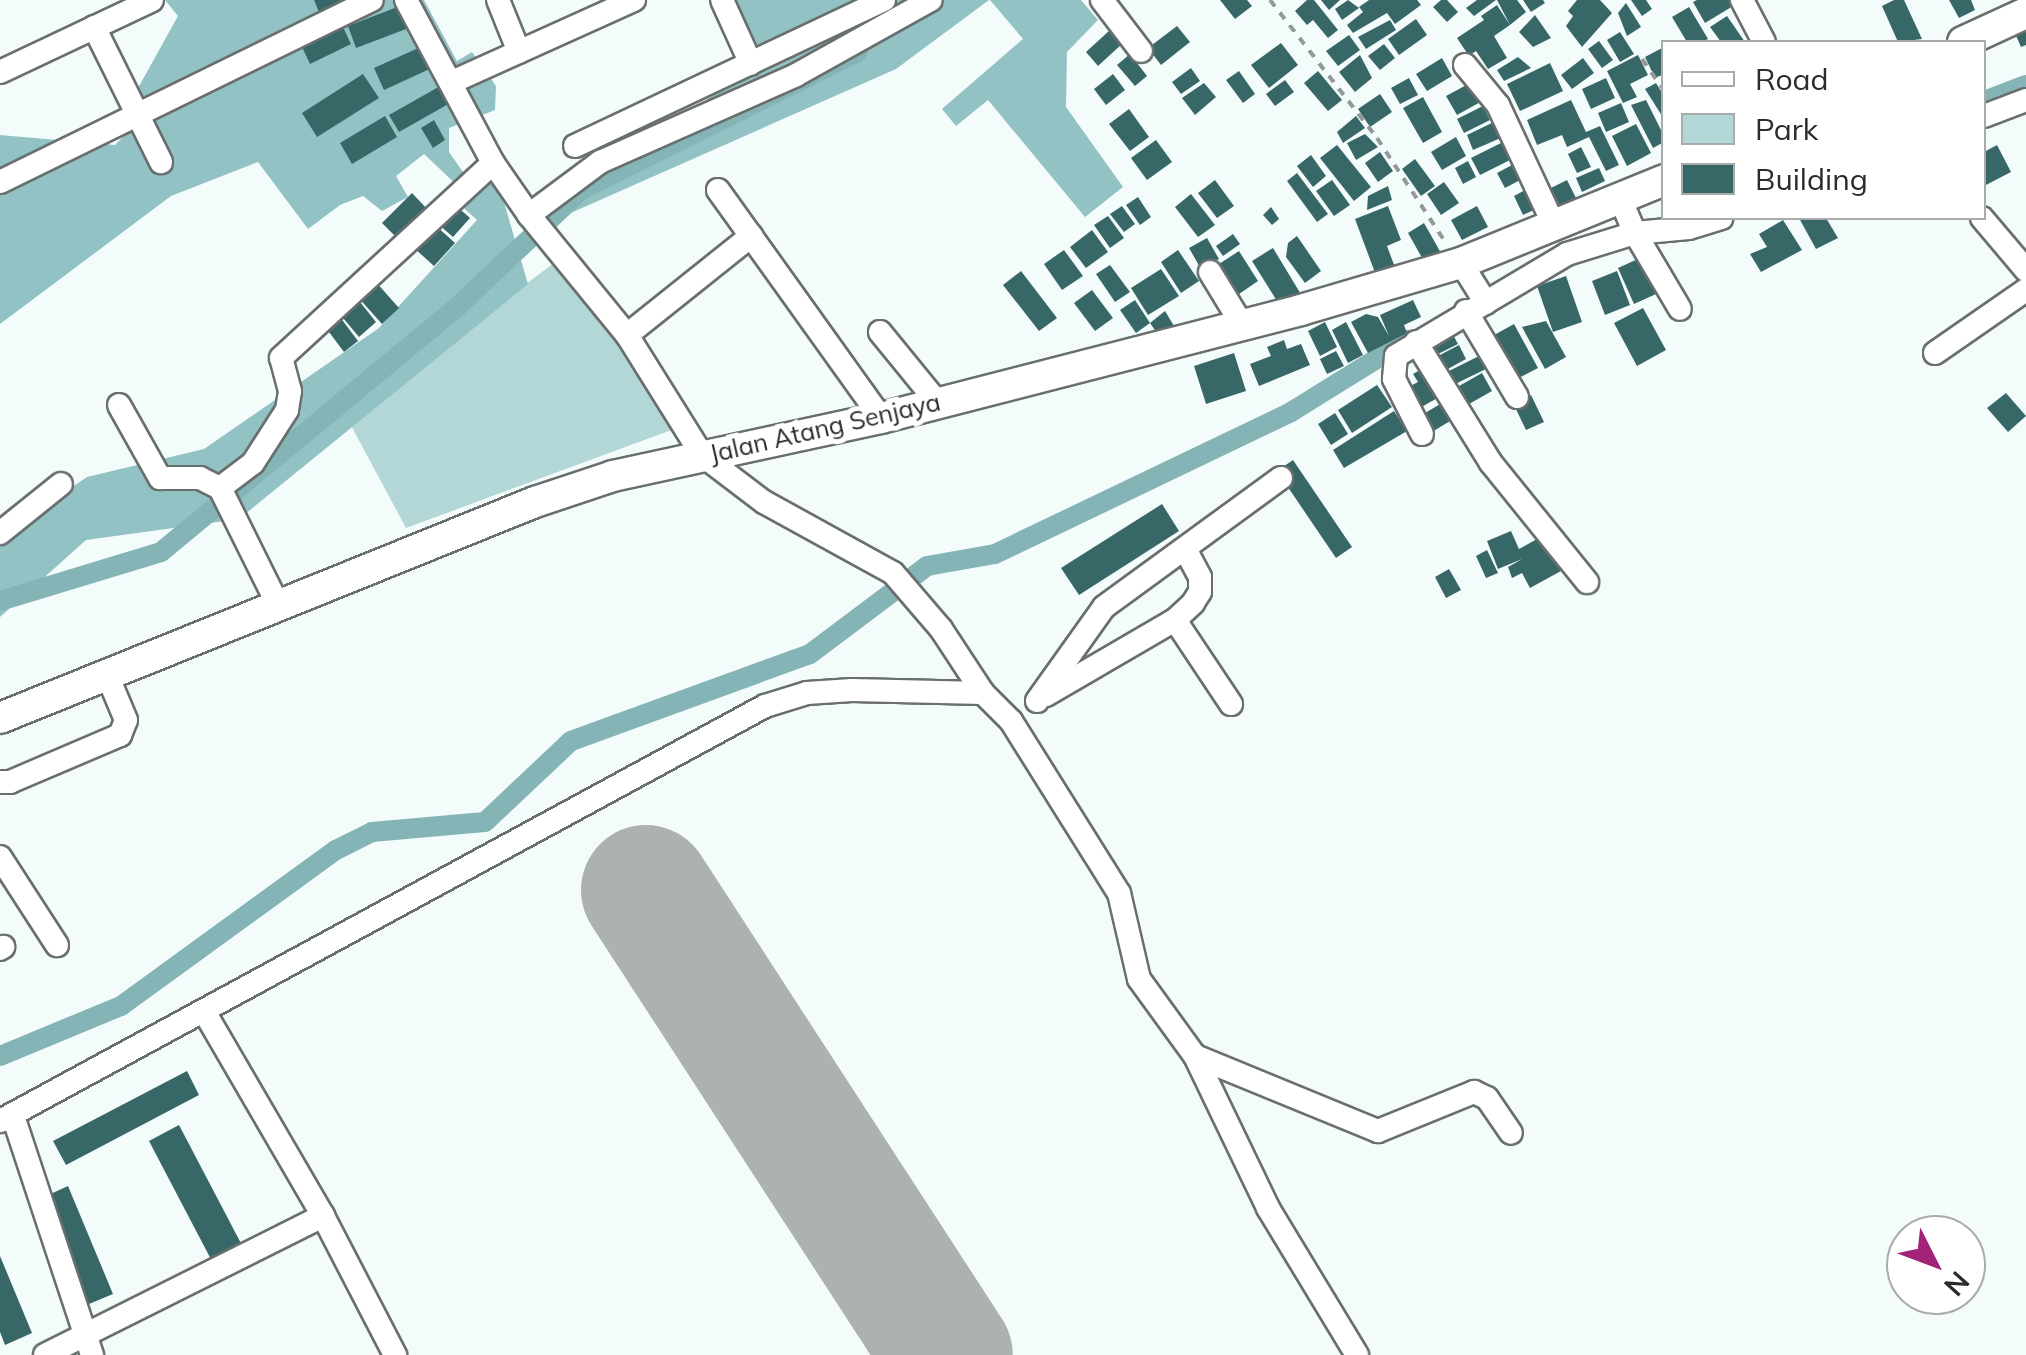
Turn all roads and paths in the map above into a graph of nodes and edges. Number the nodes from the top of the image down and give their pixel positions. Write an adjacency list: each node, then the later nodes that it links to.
1 (152, 0): 13 (street)
2 (372, 0): 26 (street)
3 (406, 0): 22 (street)
4 (498, 0): 17 (street)
5 (634, 0): 17 (street)
6 (722, 0): 19 (street)
7 (884, 0): 19 (street)
8 (932, 0): 34 (street)
9 (1102, 0): 16 (street)
10 (1270, 0): 43 (path)
11 (1742, 0): 14 (street)
12 (2026, 13): 15 (main road)
13 (94, 27): 21 (street); 26 (street)
14 (1763, 40)
15 (1968, 40)
16 (1141, 50)
17 (519, 52): 22 (street)
18 (1642, 59): 23 (path)
19 (751, 64): 27 (street)
20 (1465, 65): 37 (street)
21 (0, 72)
22 (452, 82): 29 (street)
23 (1661, 87)
24 (2026, 100): 25 (street)
25 (1986, 115)
26 (140, 116): 28 (street); 30 (street)
27 (575, 146)
28 (161, 162)
29 (493, 163): 34 (street); 58 (street)
30 (0, 182)
31 (1661, 182): 33 (main road, Jalan Atang Senjaya)
32 (718, 190): 39 (street)
33 (1622, 202): 37 (main road, Jalan Atang Senjaya); 38 (street)
34 (531, 218): 47 (street)
35 (1715, 220): 38 (street)
36 (1984, 220): 40 (street)
37 (1554, 228): 43 (main road, Jalan Atang Senjaya)
38 (1634, 231): 43 (street); 44 (street)
39 (751, 236): 47 (street); 53 (street)
40 (2026, 270)
41 (1210, 272): 45 (street)
42 (2026, 290): 49 (street)
43 (1474, 291): 45 (main road, Jalan Atang Senjaya); 48 (street); 50 (street)
44 (1680, 309)
45 (1243, 326): 51 (main road, Jalan Atang Senjaya)
46 (880, 332): 51 (street)
47 (626, 335): 55 (street)
48 (1416, 342): 54 (street); 61 (street)
49 (1935, 353)
50 (1517, 396)
51 (938, 403): 53 (main road, Jalan Atang Senjaya)
52 (118, 404): 58 (street)
53 (881, 418): 55 (main road, Jalan Atang Senjaya)
54 (1422, 434)
55 (702, 455): 62 (main road, Jalan Atang Senjaya); 65 (street)
56 (1281, 478): 60 (street)
57 (61, 484): 59 (street)
58 (222, 490): 62 (street)
59 (0, 533)
60 (1186, 548): 63 (street); 66 (street)
61 (1588, 582)
62 (279, 607): 64 (main road, Jalan Atang Senjaya)
63 (1175, 620): 66 (street); 67 (street)
64 (108, 677): 68 (main road, Jalan Atang Senjaya); 70 (street)
65 (982, 694): 69 (street); 73 (street)
66 (1037, 701): 69 (street)
67 (1231, 704)
68 (0, 718)
69 (1011, 721): 74 (street)
70 (0, 782)
71 (0, 857): 72 (street)
72 (56, 945)
73 (205, 1014): 75 (street); 77 (street)
74 (1195, 1056): 76 (street); 81 (street)
75 (6, 1119): 78 (street)
76 (1511, 1134)
77 (323, 1216): 78 (street); 80 (street)
78 (88, 1346): 79 (street)
79 (45, 1355)
80 (395, 1355)
81 (1357, 1355)

